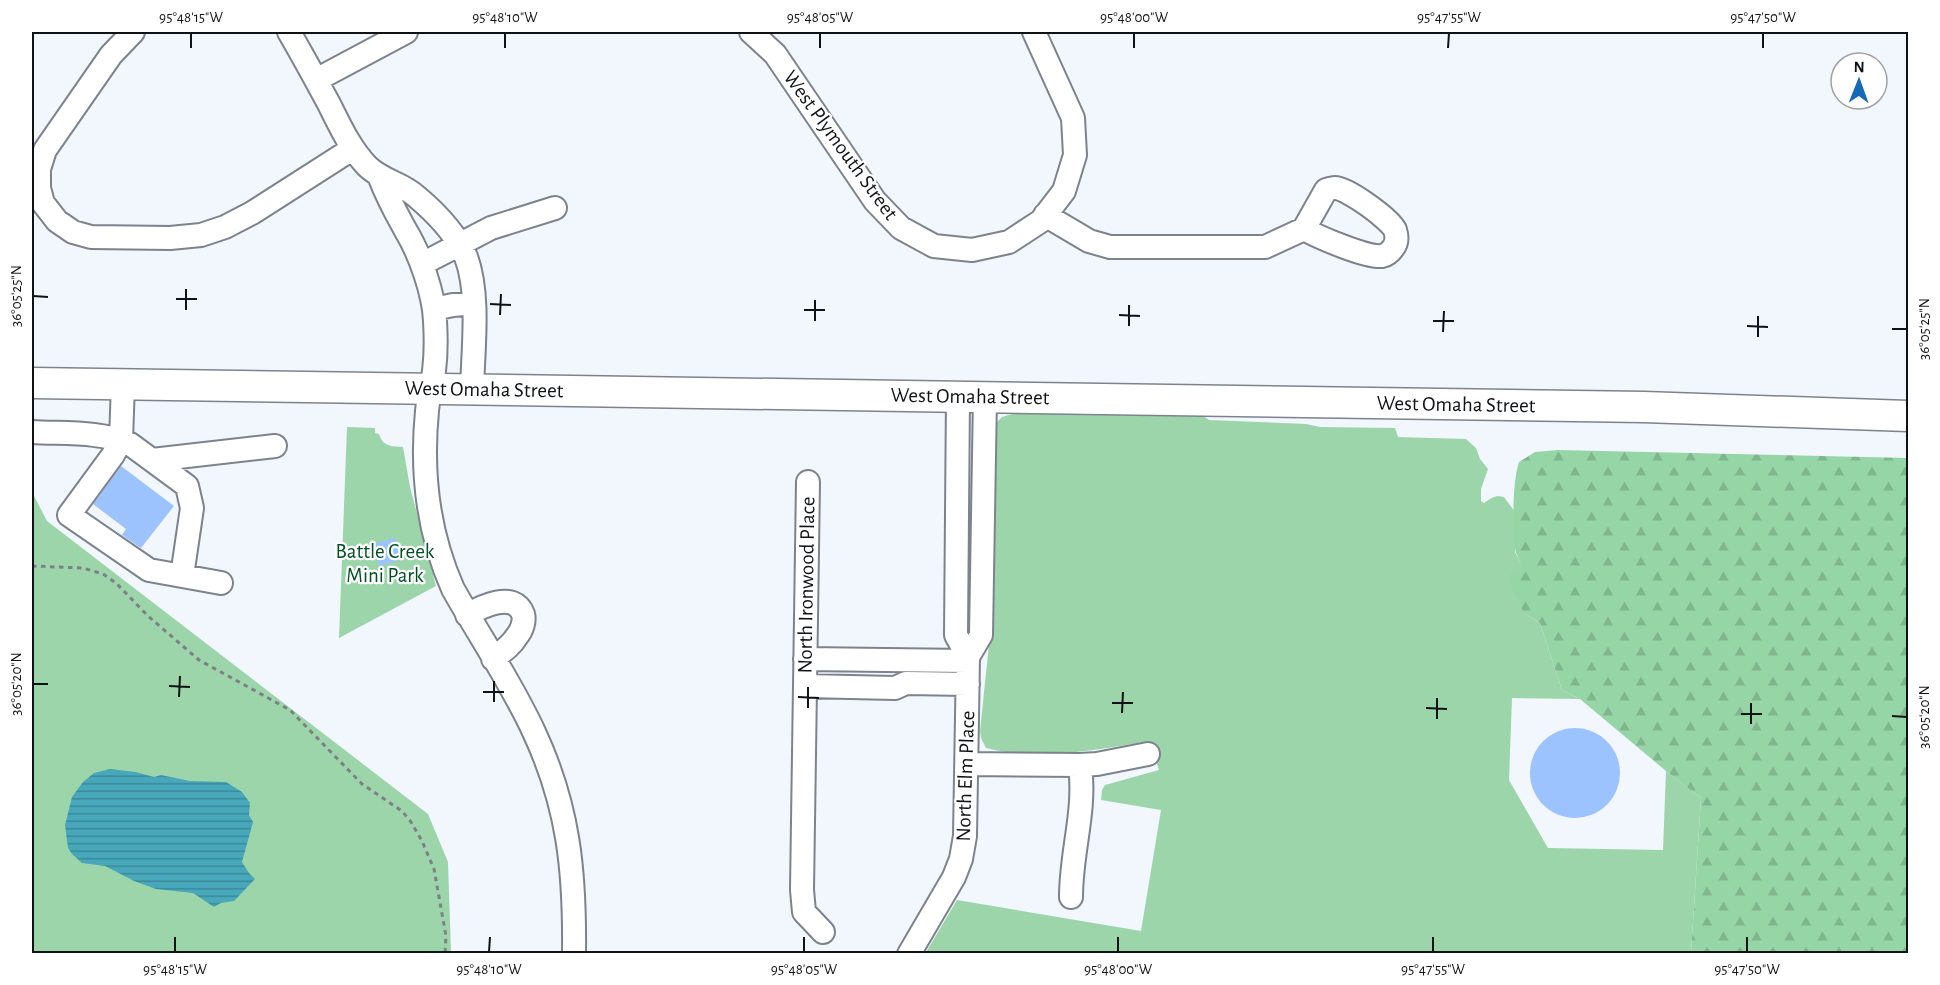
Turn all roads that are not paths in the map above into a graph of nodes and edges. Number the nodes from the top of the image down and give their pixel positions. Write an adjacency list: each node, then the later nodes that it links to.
1 (133, 32): 9 (street)
2 (289, 32): 6 (street)
3 (406, 32): 6 (street)
4 (751, 32): 11 (street, West Plymouth Street)
5 (1034, 32): 11 (street, West Plymouth Street)
6 (316, 80): 7 (street)
7 (352, 149): 8 (street); 9 (street)
8 (381, 178): 13 (street); 14 (street)
9 (37, 206)
10 (555, 208): 13 (street)
11 (1043, 218): 12 (street)
12 (1304, 228)
13 (459, 245): 14 (street); 15 (street)
14 (422, 264): 16 (street)
15 (474, 303): 16 (street); 20 (street)
16 (434, 309): 19 (street)
17 (32, 383): 18 (main road, West Omaha Street)
18 (123, 384): 19 (main road, West Omaha Street); 24 (street)
19 (431, 388): 20 (main road, West Omaha Street); 30 (street)
20 (472, 389): 21 (main road, West Omaha Street)
21 (972, 396): 22 (main road, West Omaha Street); 33 (street, North Elm Place)
22 (1908, 416)
23 (32, 432): 24 (street)
24 (121, 440): 26 (street); 28 (street)
25 (275, 446): 26 (street)
26 (152, 460): 28 (street)
27 (808, 482): 32 (street, North Ironwood Place)
28 (182, 576): 29 (street)
29 (221, 583)
30 (468, 615): 31 (street); 31 (street)
31 (493, 659): 40 (street)
32 (805, 659): 33 (street); 34 (street, North Ironwood Place)
33 (968, 667): 34 (street); 36 (street, North Elm Place)
34 (805, 686): 39 (street, North Ironwood Place)
35 (1148, 754): 37 (street)
36 (967, 764): 37 (street); 41 (street, North Elm Place)
37 (1080, 765): 38 (street)
38 (1071, 897)
39 (823, 932)
40 (574, 954)
41 (909, 954)

